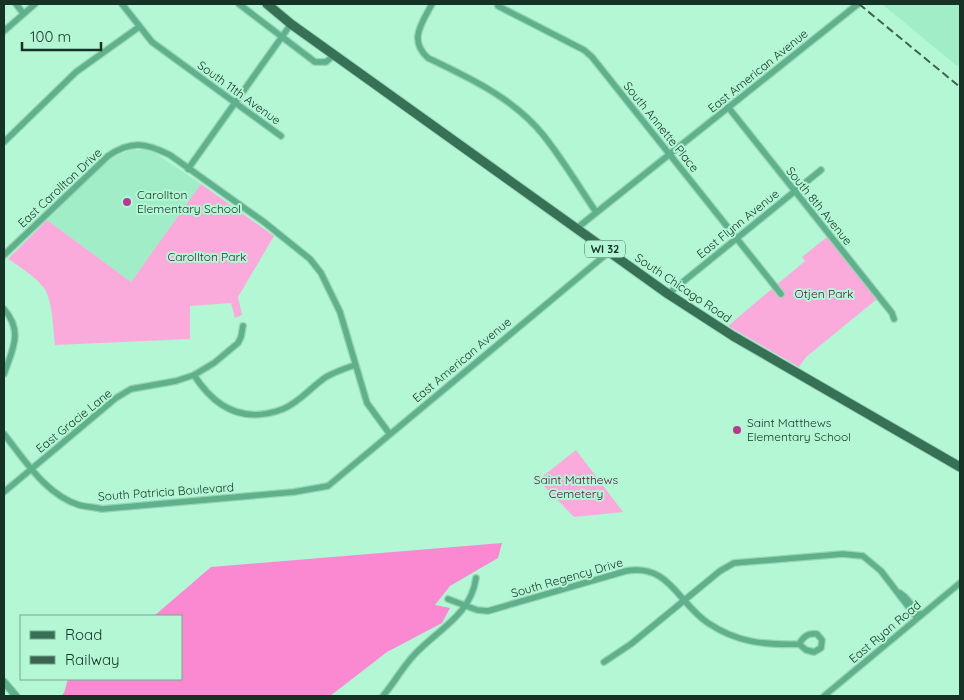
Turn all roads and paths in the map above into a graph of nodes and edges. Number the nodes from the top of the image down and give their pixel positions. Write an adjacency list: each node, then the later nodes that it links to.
1 (16, 4): 9 (street)
2 (35, 4): 9 (street)
3 (122, 4): 11 (street, South 11th Avenue)
4 (239, 4): 13 (street)
5 (267, 4): 10 (main road, South Chicago Road / WI 32)
6 (432, 4): 23 (street)
7 (858, 4): 16 (street, East American Avenue)
8 (498, 6): 19 (street, South Annette Place)
9 (23, 13): 12 (street)
10 (291, 24): 13 (street); 14 (main road, South Chicago Road / WI 32)
11 (139, 26): 15 (street, South 11th Avenue); 18 (street)
12 (4, 31)
13 (282, 37): 14 (street); 15 (street)
14 (334, 55): 24 (main road, South Chicago Road / WI 32)
15 (235, 102): 17 (street, South 11th Avenue); 20 (street)
16 (728, 107): 19 (street, East American Avenue); 22 (street, South 8th Avenue)
17 (281, 136)
18 (4, 142)
19 (670, 154): 23 (street, East American Avenue); 25 (street, South Annette Place)
20 (188, 169): 27 (street, East Carollton Drive); 33 (street, East Carollton Drive)
21 (821, 170): 22 (street, East Flynn Avenue)
22 (794, 191): 25 (street, East Flynn Avenue); 31 (street, South 8th Avenue)
23 (596, 212): 24 (street, East American Avenue)
24 (577, 228): 26 (main road, South Chicago Road / WI 32)
25 (738, 238): 28 (street, East Flynn Avenue); 29 (street, South Annette Place)
26 (608, 252): 28 (main road, South Chicago Road / WI 32); 37 (street, East American Avenue)
27 (4, 255)
28 (668, 294): 38 (main road, South Chicago Road / WI 32)
29 (781, 294)
30 (4, 309): 34 (street)
31 (894, 319)
32 (243, 326): 35 (street, East Gracie Lane)
33 (355, 364): 35 (street); 37 (street, East Carollton Drive)
34 (4, 374)
35 (194, 375): 39 (street, East Gracie Lane)
36 (4, 434): 39 (street, South Patricia Boulevard)
37 (389, 434): 40 (street, East American Avenue)
38 (960, 467)
39 (32, 468): 40 (street, South Patricia Boulevard); 41 (street, East Gracie Lane)
40 (328, 486)
41 (4, 492)
42 (476, 578): 46 (street)
43 (960, 583): 47 (street, East Ryan Road)
44 (448, 599): 46 (street, South Regency Drive)
45 (684, 600): 46 (street, South Regency Drive); 47 (street); 48 (street, South Regency Drive); 49 (street)
46 (465, 606): 52 (street)
47 (919, 617): 53 (street, East Ryan Road)
48 (799, 644)
49 (604, 662)
50 (4, 682): 51 (street)
51 (16, 696)
52 (383, 696)
53 (824, 696)

